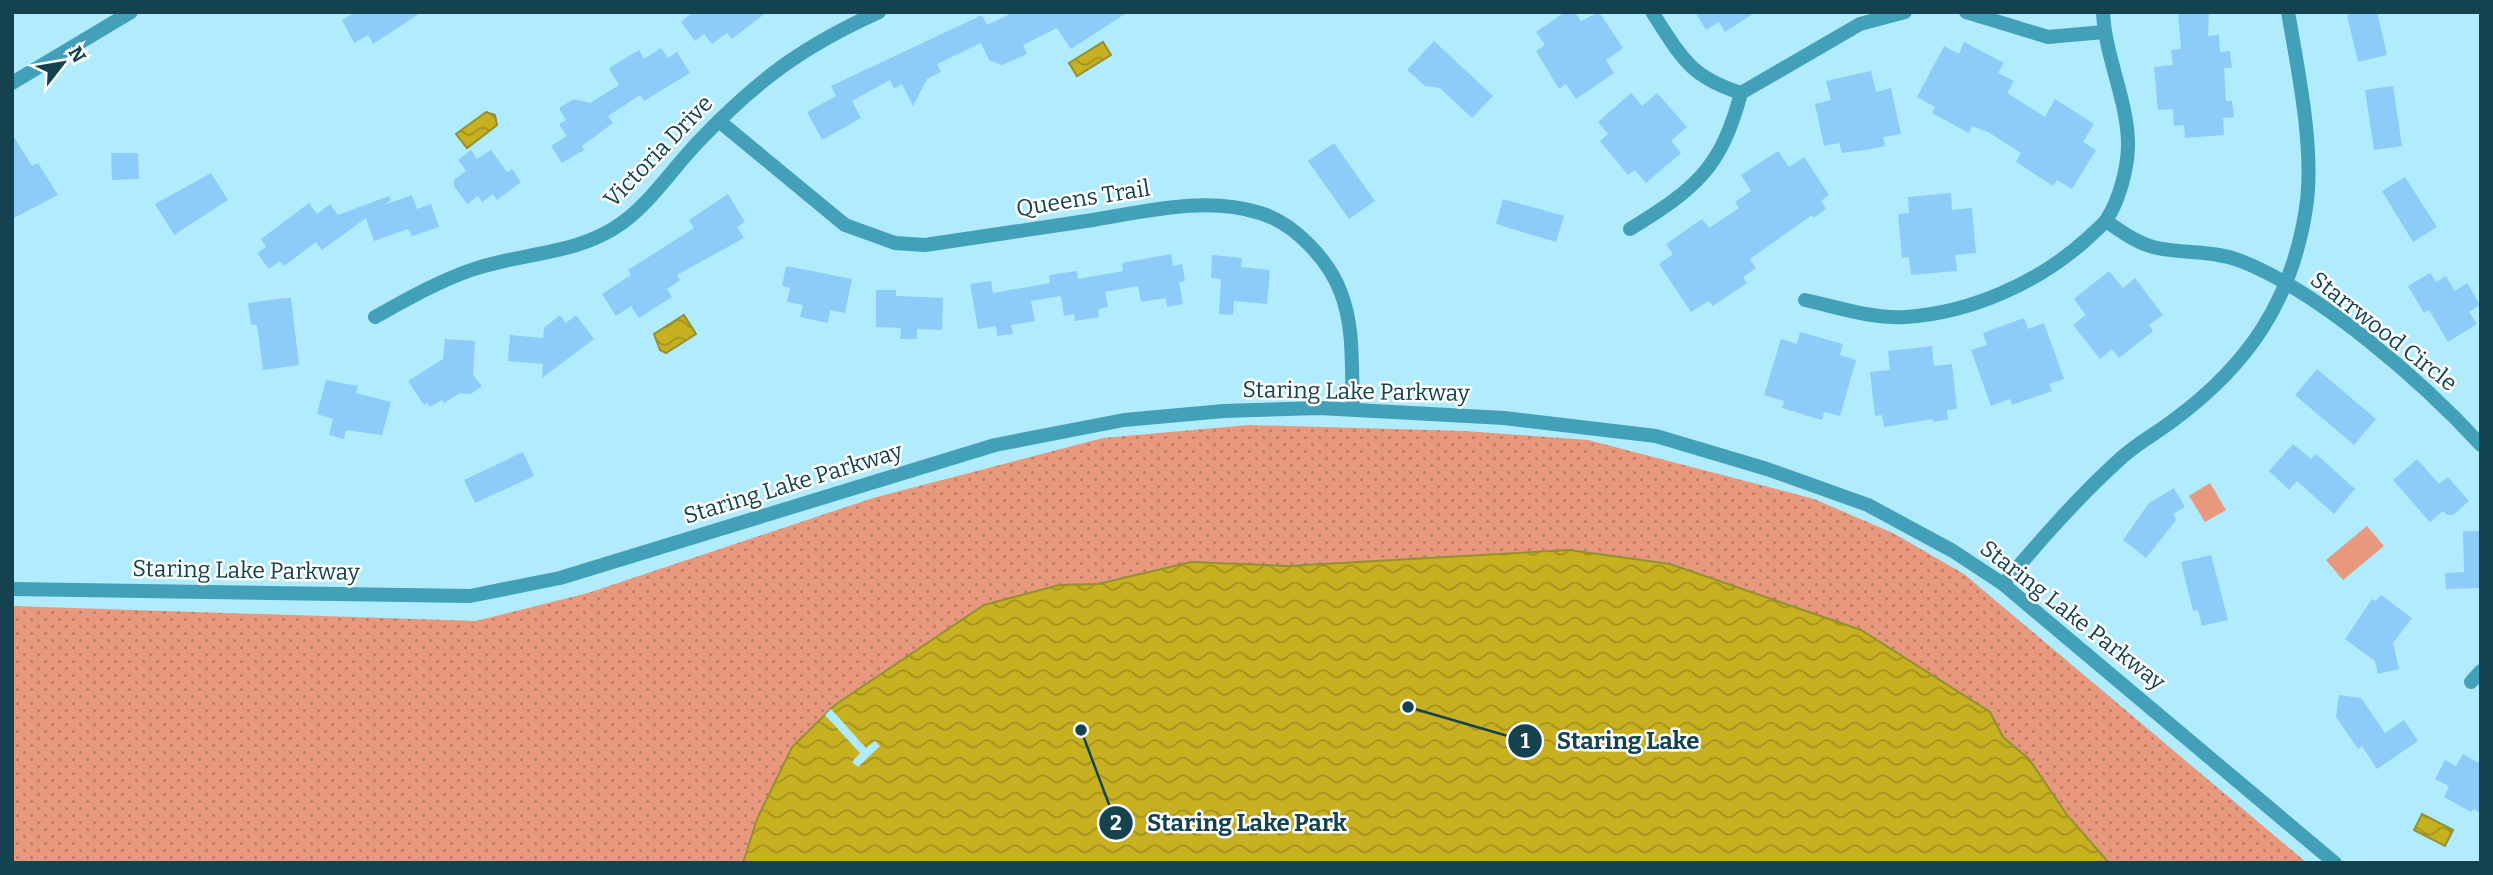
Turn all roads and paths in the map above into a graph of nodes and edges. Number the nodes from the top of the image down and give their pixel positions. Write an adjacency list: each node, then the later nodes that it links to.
1 (131, 12): 9 (street)
2 (879, 12): 11 (street, Victoria Drive)
3 (1652, 12): 10 (street)
4 (1905, 12): 10 (street)
5 (1966, 12): 8 (street)
6 (2103, 12): 8 (street)
7 (2288, 12): 14 (street)
8 (2104, 32): 12 (street)
9 (12, 83)
10 (1741, 93): 13 (street)
11 (719, 121): 16 (street, Victoria Drive); 17 (street, Queens Trail)
12 (2106, 221): 14 (street, Starrwood Circle); 15 (street)
13 (1630, 229)
14 (2287, 285): 18 (street, Starrwood Circle); 19 (street)
15 (1805, 300)
16 (375, 317)
17 (1353, 409): 19 (street, Staring Lake Parkway); 20 (street, Staring Lake Parkway)
18 (2481, 445)
19 (2003, 584): 21 (street, Staring Lake Parkway)
20 (12, 589)
21 (2335, 863)

